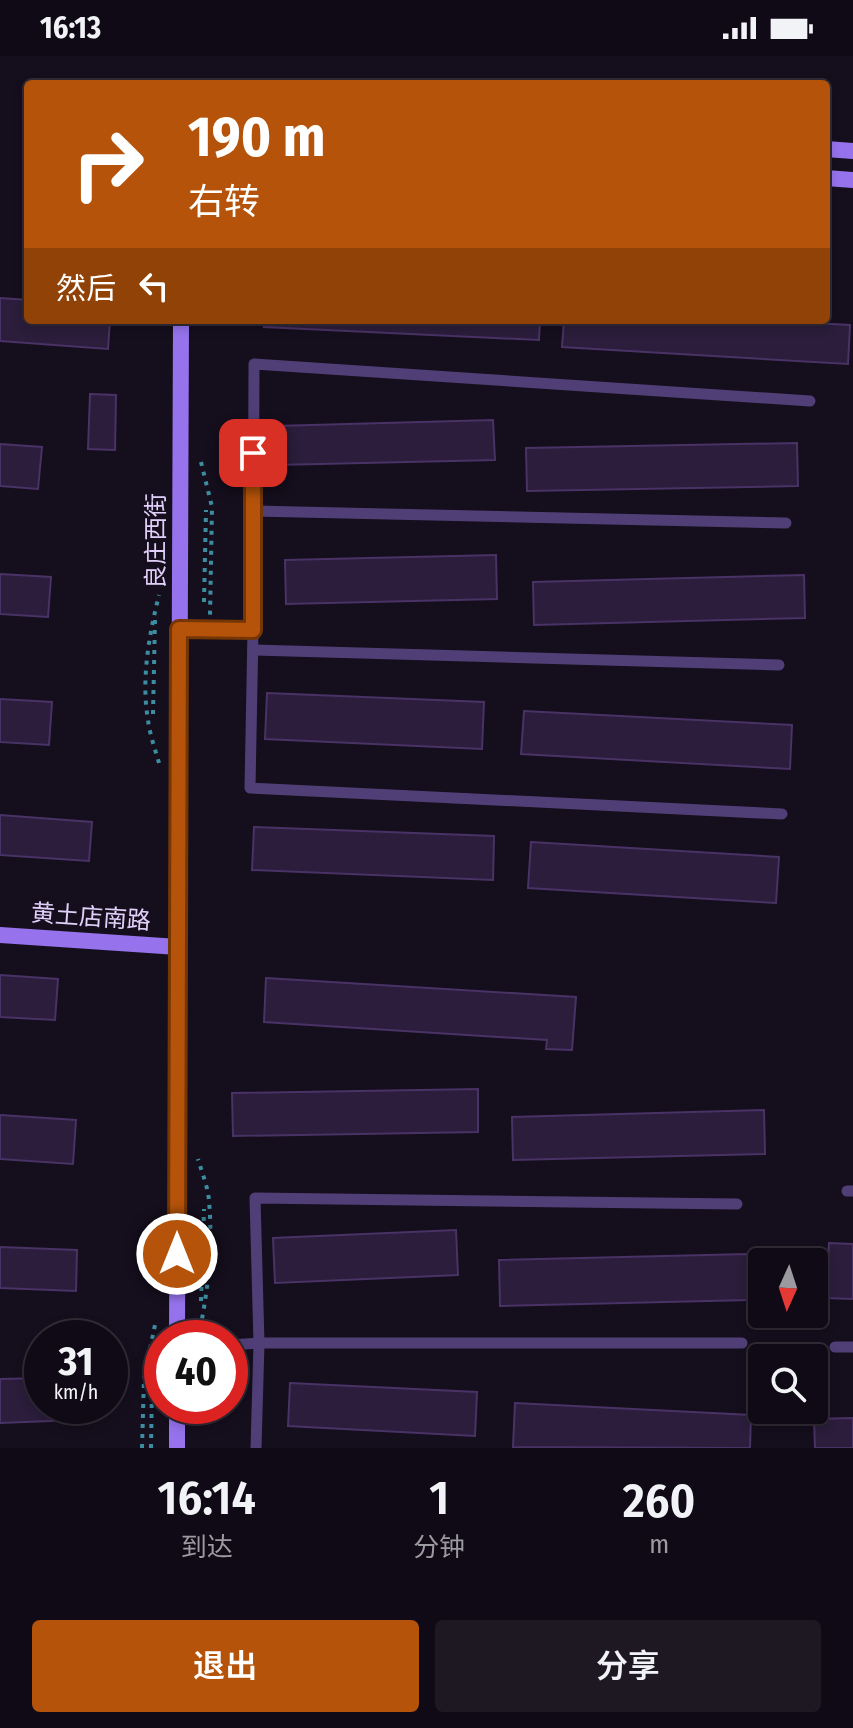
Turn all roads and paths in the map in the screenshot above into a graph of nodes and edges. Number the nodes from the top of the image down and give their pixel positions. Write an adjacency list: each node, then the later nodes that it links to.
1 (830, 149): 2 (street)
2 (853, 151)
3 (830, 178): 4 (street)
4 (853, 180)
5 (181, 324): 13 (street, 良庄西街)
6 (810, 401): 9 (lane)
7 (199, 458): 14 (path)
8 (206, 510): 11 (path)
9 (253, 511): 10 (lane); 15 (lane)
10 (786, 523)
11 (204, 602)
12 (155, 620): 18 (path)
13 (179, 629): 14 (lane); 21 (street, 良庄西街)
14 (207, 629): 15 (lane)
15 (253, 630): 16 (lane)
16 (253, 650): 17 (lane); 19 (lane)
17 (779, 665)
18 (153, 714)
19 (782, 814)
20 (0, 935): 21 (street, 黄土店南路)
21 (178, 947): 27 (street, 良庄西街)
22 (196, 1151): 28 (path)
23 (737, 1204): 29 (lane)
24 (204, 1209): 25 (path)
25 (202, 1297)
26 (158, 1310): 36 (path)
27 (177, 1320)
28 (202, 1320)
29 (259, 1343): 30 (lane); 31 (lane); 39 (lane)
30 (742, 1343)
31 (248, 1344)
32 (835, 1347): 33 (lane)
33 (853, 1347)
34 (150, 1424): 37 (path)
35 (177, 1424): 38 (street)
36 (142, 1448)
37 (151, 1448)
38 (177, 1448)
39 (256, 1448)

